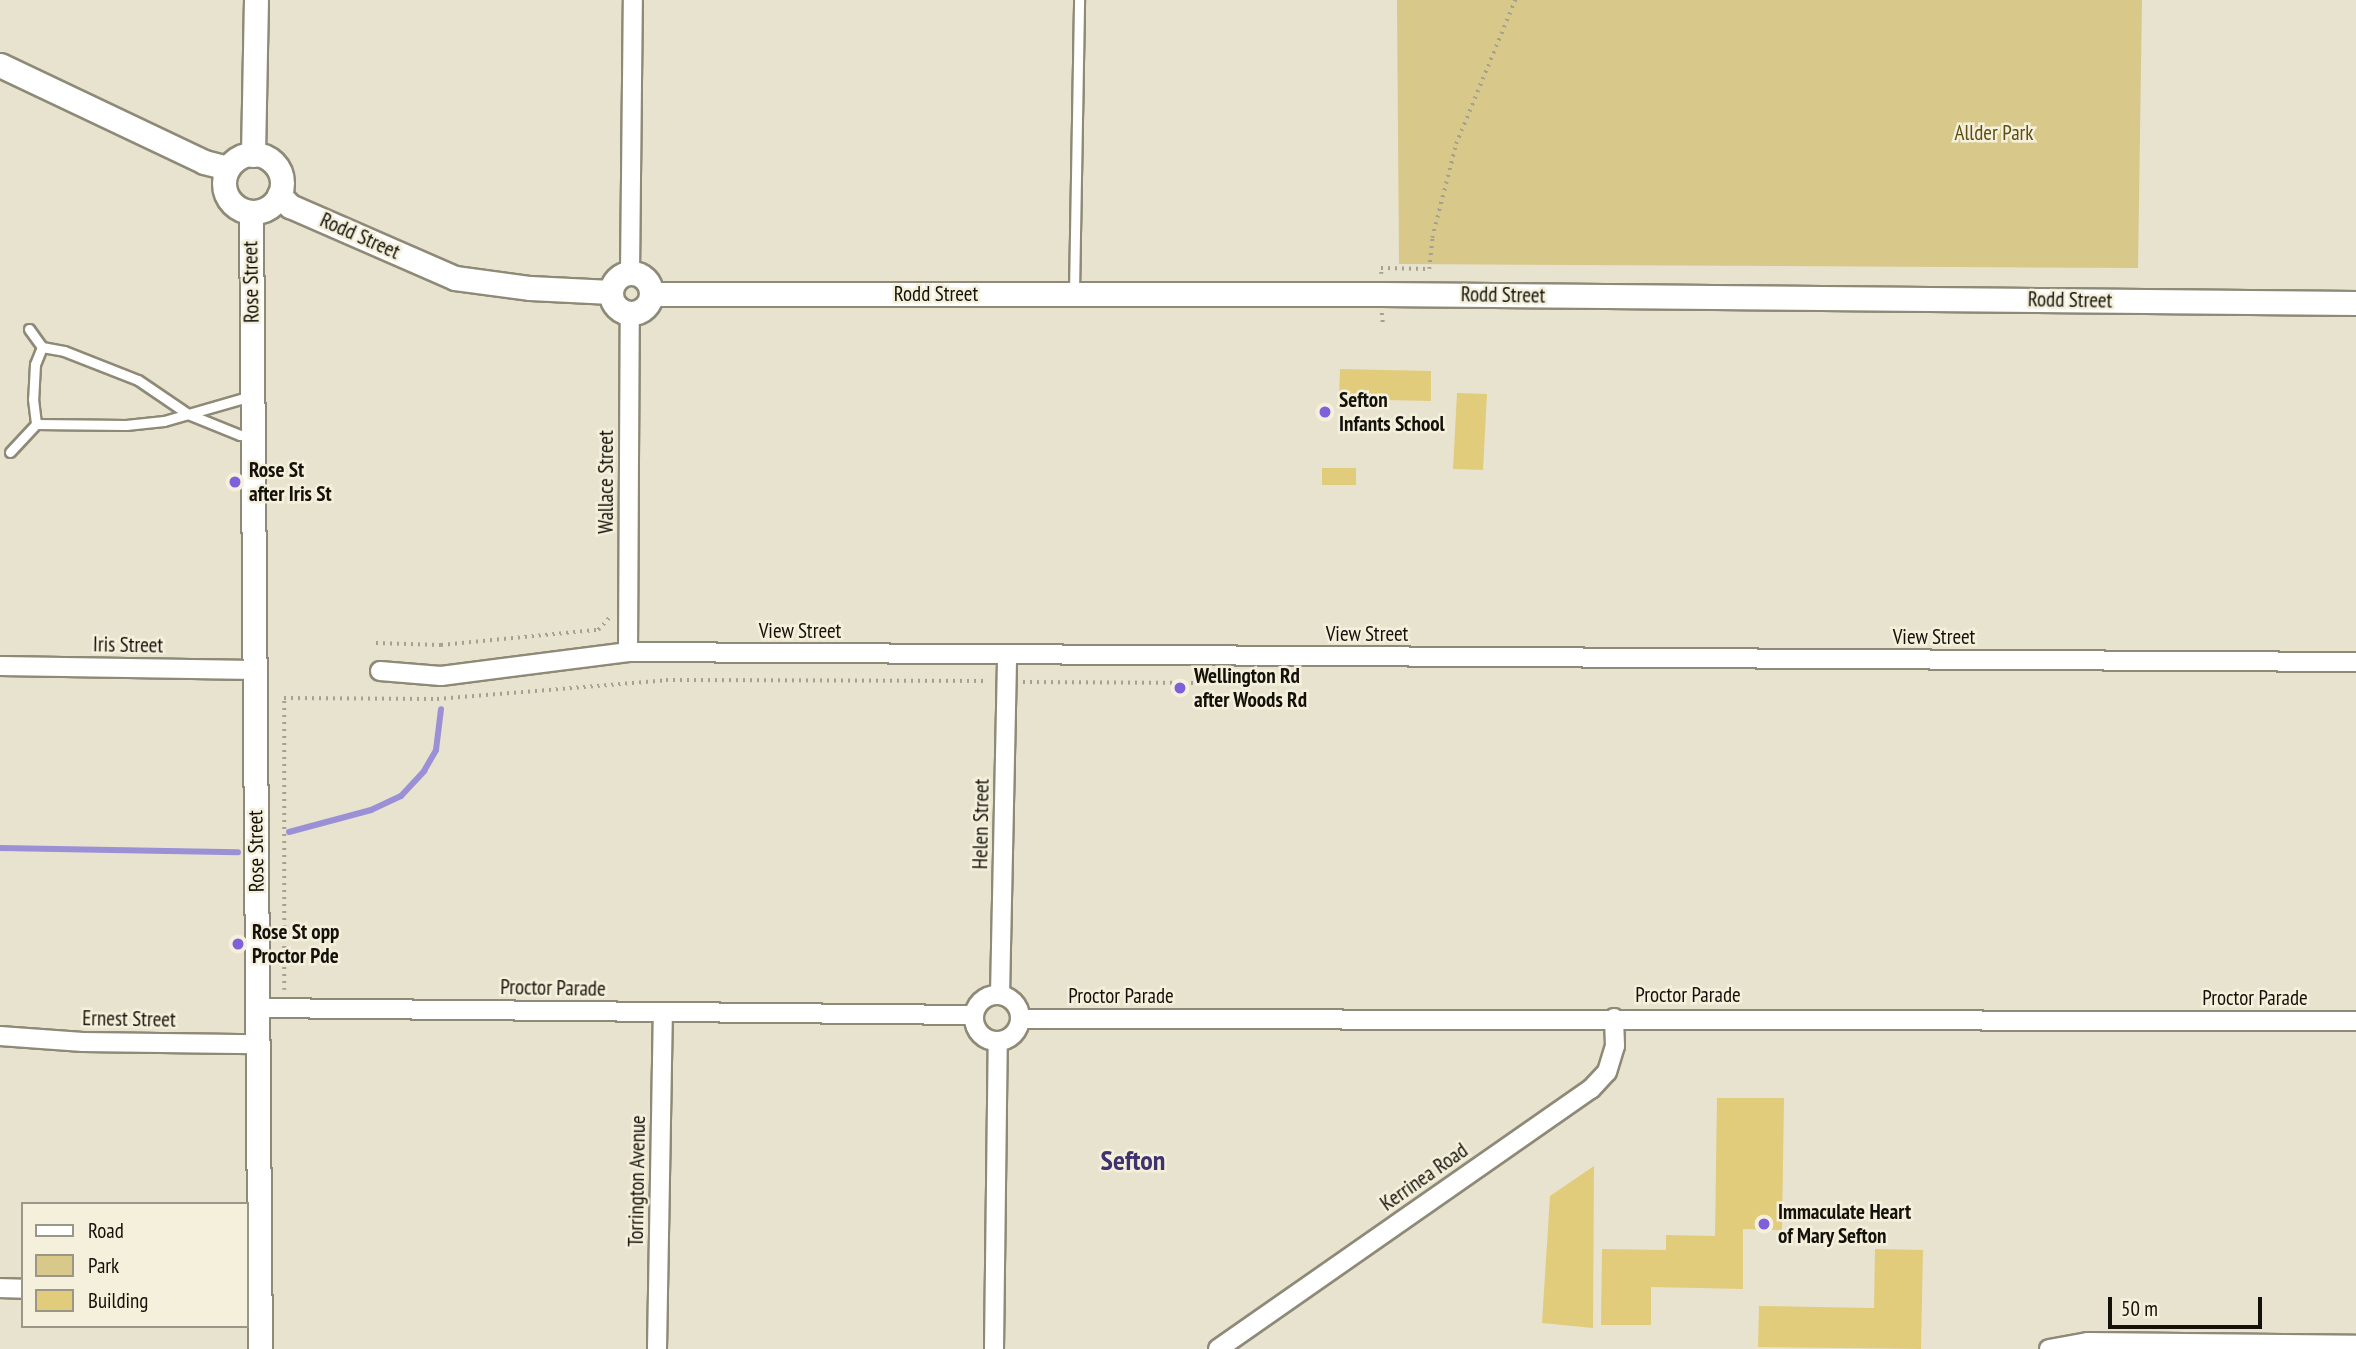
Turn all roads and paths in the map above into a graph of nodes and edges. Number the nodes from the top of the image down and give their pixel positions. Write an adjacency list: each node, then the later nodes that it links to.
1 (256, 0): 6 (street)
2 (633, 0): 10 (street)
3 (1079, 0): 12 (lane)
4 (1515, 0): 13 (path)
5 (0, 65): 7 (street)
6 (253, 155): 7 (street); 8 (street)
7 (228, 169): 9 (street)
8 (279, 195): 9 (street); 11 (street, Rodd Street)
9 (251, 212): 20 (street, Rose Street)
10 (630, 273): 11 (street); 14 (street)
11 (611, 292): 16 (street)
12 (1074, 294): 13 (street, Rodd Street); 14 (street, Rodd Street)
13 (1381, 294): 15 (street, Rodd Street); 17 (path)
14 (651, 295): 16 (street)
15 (2356, 303)
16 (630, 313): 27 (street, Wallace Street)
17 (1383, 323)
18 (29, 329): 19 (lane)
19 (42, 348): 21 (lane); 22 (lane)
20 (253, 395): 21 (lane); 23 (street, Rose Street)
21 (188, 414): 22 (lane); 23 (lane)
22 (36, 424): 24 (lane)
23 (254, 437): 31 (street, Rose Street)
24 (9, 452)
25 (610, 609): 26 (path)
26 (376, 643)
27 (628, 652): 28 (street, View Street); 32 (street, View Street)
28 (1007, 654): 29 (street, View Street); 33 (street, Helen Street)
29 (2356, 662)
30 (0, 666): 31 (street, Iris Street)
31 (255, 670): 37 (street, Rose Street)
32 (380, 671)
33 (1007, 681): 34 (path); 35 (path); 36 (street, Helen Street)
34 (1248, 683)
35 (284, 992)
36 (1000, 995): 39 (street); 41 (street)
37 (258, 1009): 38 (street, Proctor Parade); 45 (street, Rose Street)
38 (663, 1013): 39 (street, Proctor Parade); 51 (street, Torrington Avenue)
39 (974, 1015): 44 (street)
40 (1614, 1018): 41 (street, Proctor Parade); 42 (street, Proctor Parade); 53 (street, Kerrinea Road)
41 (1020, 1019): 44 (street)
42 (2356, 1021)
43 (0, 1036): 45 (street, Ernest Street)
44 (998, 1041): 52 (street)
45 (258, 1044): 48 (street, Rose Street)
46 (0, 1289): 47 (street)
47 (21, 1289)
48 (253, 1295): 50 (street, Rose Street)
49 (2356, 1345): 54 (street)
50 (260, 1349)
51 (657, 1349)
52 (994, 1349)
53 (1218, 1349)
54 (2049, 1349)

